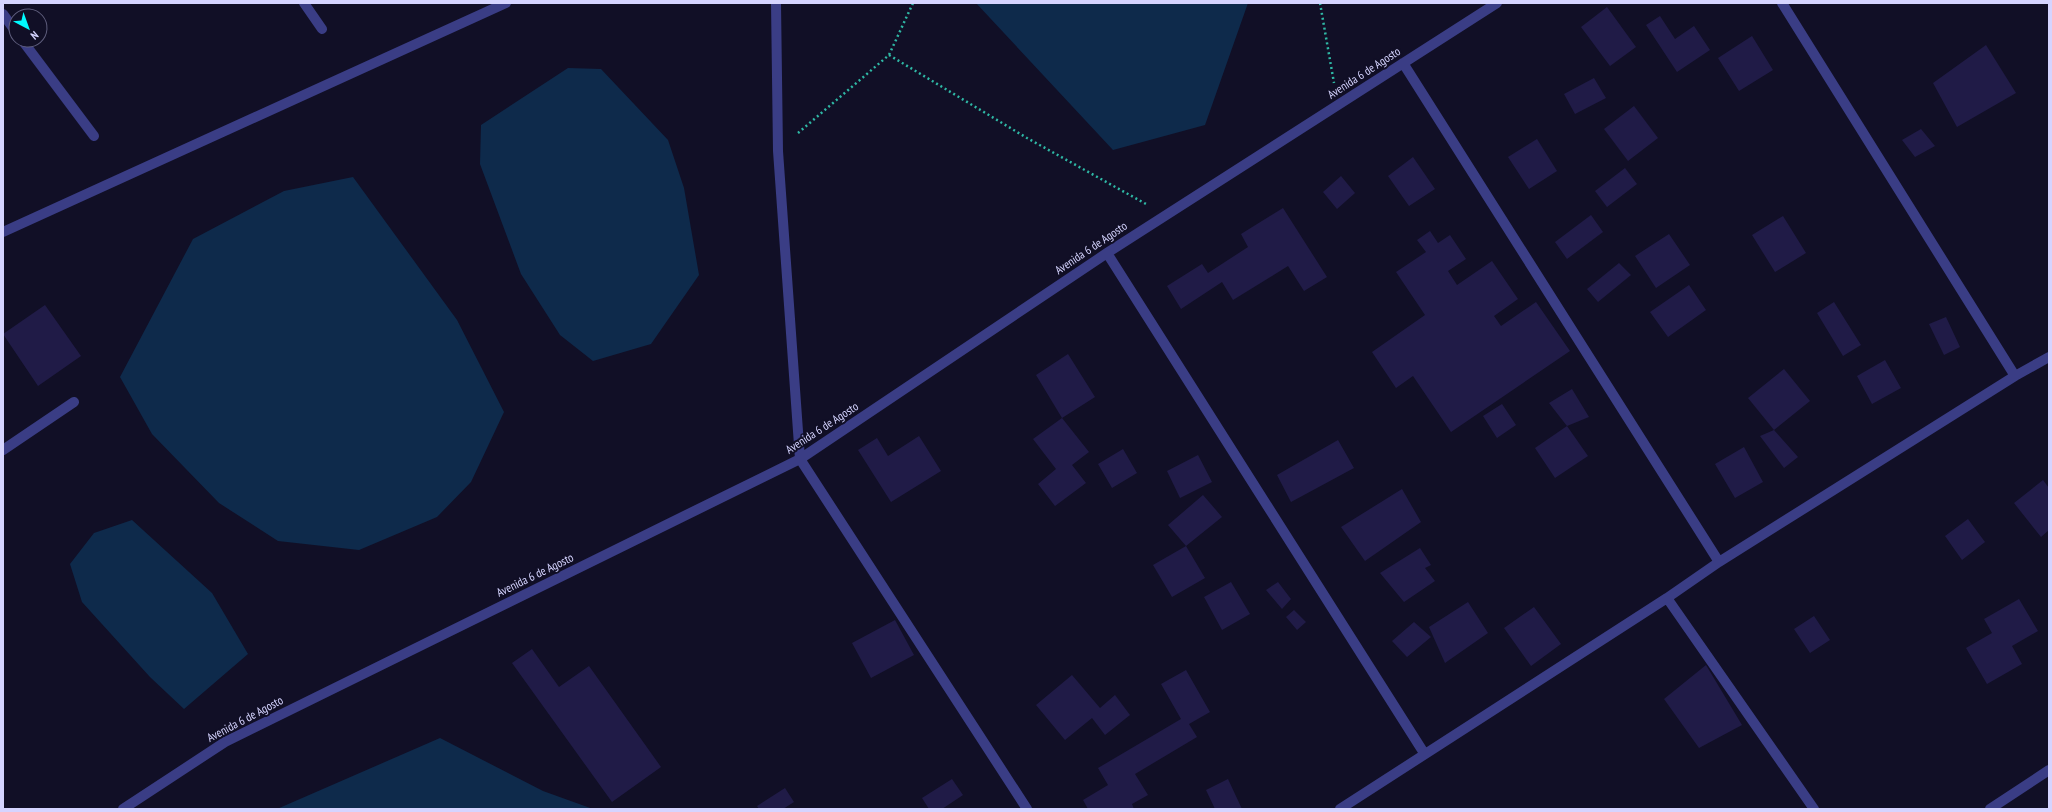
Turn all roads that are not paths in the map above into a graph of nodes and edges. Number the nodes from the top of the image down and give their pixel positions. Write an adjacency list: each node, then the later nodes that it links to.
1 (304, 3): 6 (street)
2 (506, 3): 10 (street)
3 (776, 3): 16 (street)
4 (1497, 3): 8 (street, Avenida 6 de Agosto)
5 (1782, 3): 13 (street)
6 (322, 29)
7 (28, 48): 9 (street)
8 (1403, 63): 11 (street, Avenida 6 de Agosto); 17 (street)
9 (94, 136)
10 (3, 232)
11 (1107, 253): 16 (street, Avenida 6 de Agosto); 19 (street)
12 (2049, 357): 13 (street)
13 (2015, 376): 17 (street)
14 (74, 402): 15 (street)
15 (3, 450)
16 (800, 459): 21 (street, Avenida 6 de Agosto); 22 (street)
17 (1719, 562): 18 (street)
18 (1667, 598): 19 (street); 24 (street)
19 (1424, 753): 23 (street)
20 (2049, 770): 25 (street)
21 (124, 809)
22 (1027, 809)
23 (1340, 809)
24 (1814, 809)
25 (1990, 809)

